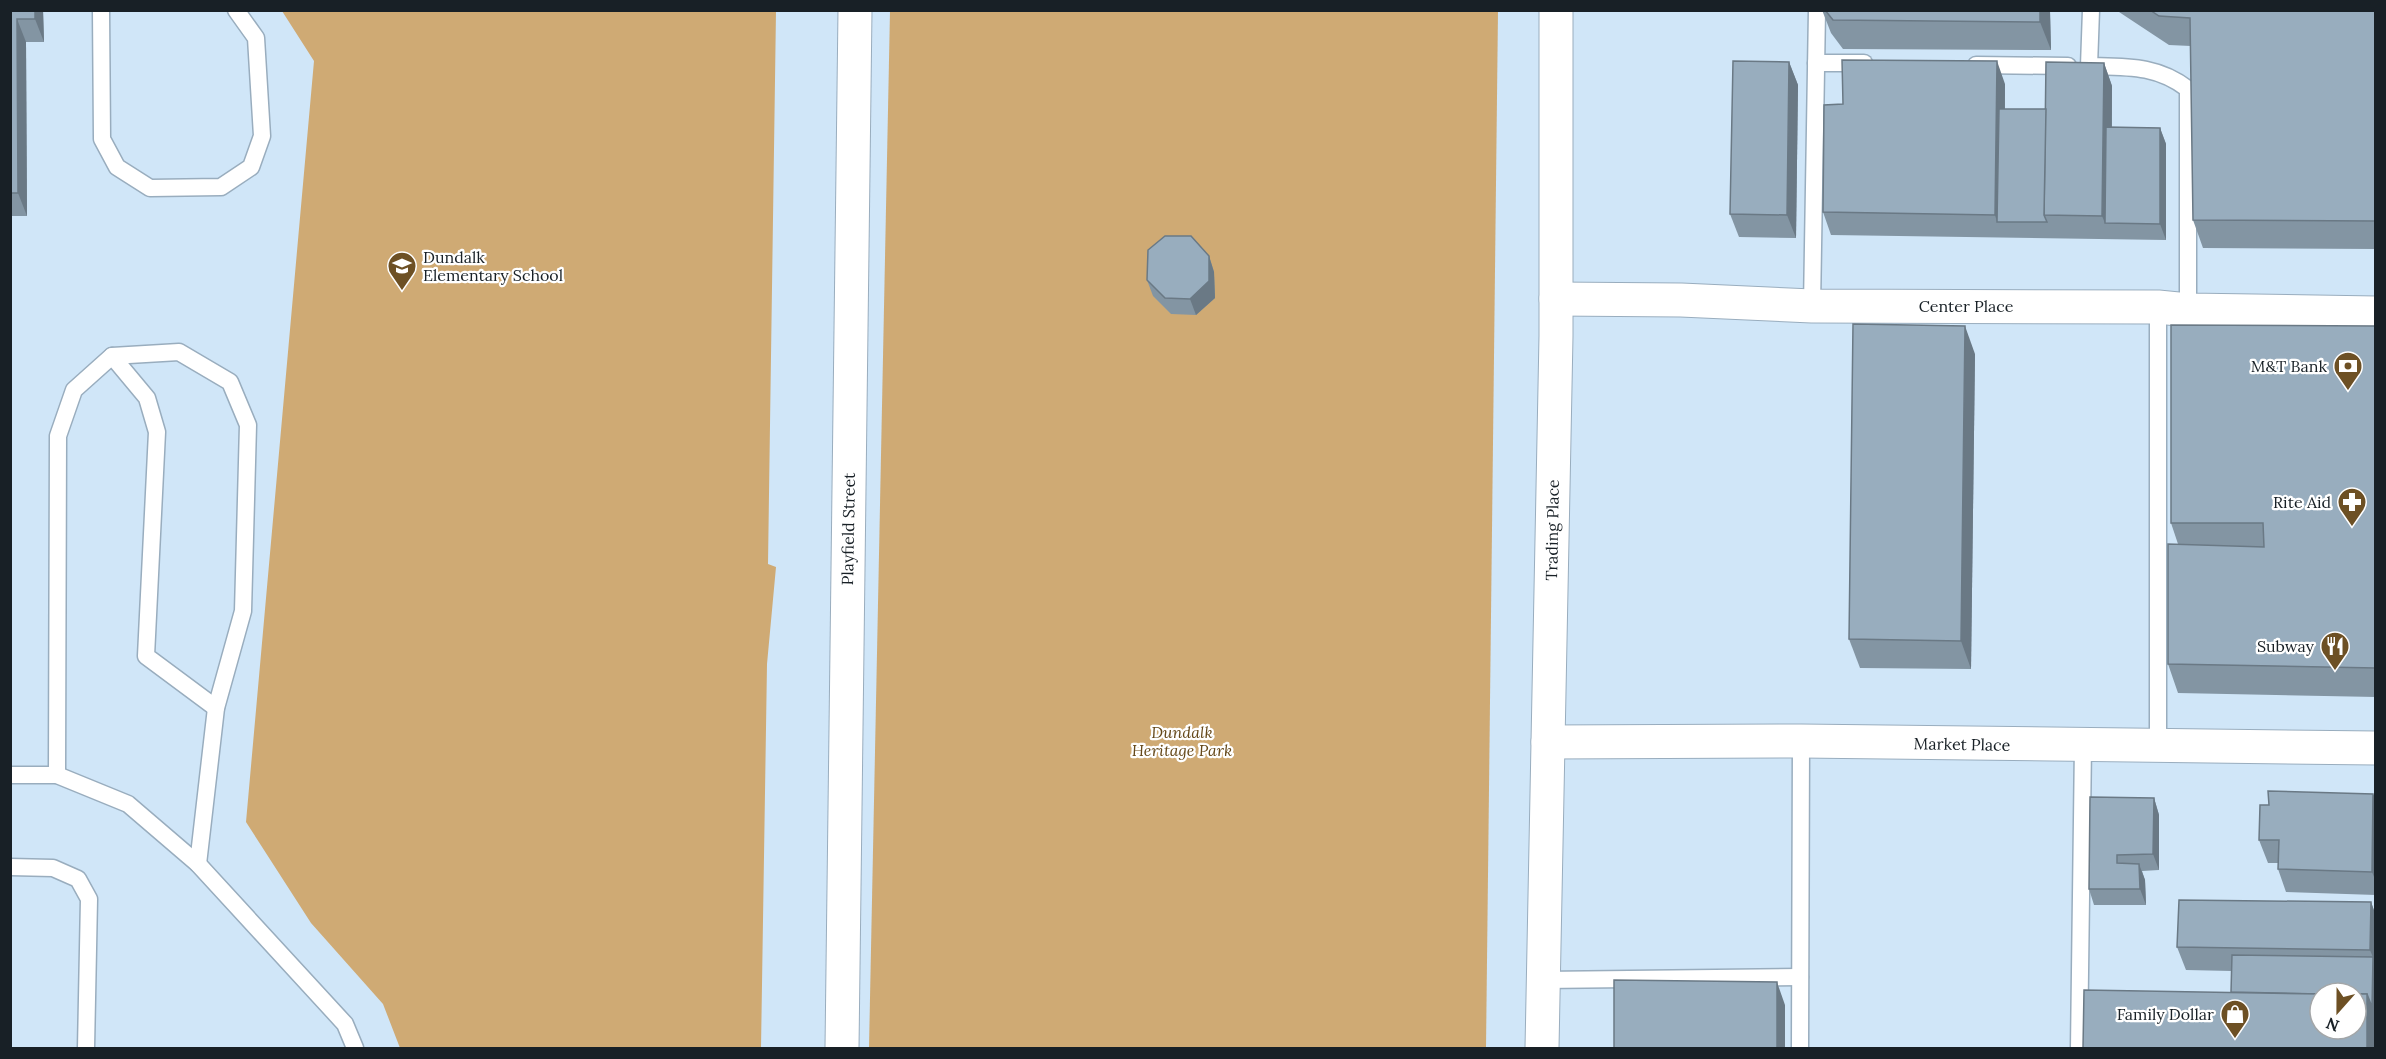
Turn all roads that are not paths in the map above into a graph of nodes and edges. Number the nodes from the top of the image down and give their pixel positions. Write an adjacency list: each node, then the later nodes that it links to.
1 (101, 10): 2 (lane)
2 (236, 10)
3 (855, 10): 30 (street, Playfield Street)
4 (1556, 10): 11 (street, Trading Place)
5 (1817, 10): 7 (lane)
6 (2091, 10): 10 (lane)
7 (1816, 63): 8 (lane); 12 (lane)
8 (1875, 63)
9 (1959, 64): 10 (lane)
10 (2090, 66): 13 (lane)
11 (1556, 299): 12 (street, Center Place); 18 (street, Trading Place)
12 (1812, 306): 13 (street, Center Place)
13 (2173, 308): 14 (street, Center Place); 20 (lane)
14 (2376, 314)
15 (112, 356): 16 (lane); 16 (lane); 23 (lane)
16 (216, 708): 24 (lane)
17 (1800, 741): 18 (street, Market Place); 19 (street, Market Place); 26 (lane)
18 (1548, 742): 27 (street, Trading Place)
19 (2083, 744): 20 (street, Market Place); 33 (lane)
20 (2158, 747): 21 (street, Market Place)
21 (2376, 748)
22 (10, 775): 23 (lane)
23 (57, 775): 24 (lane)
24 (198, 864): 29 (lane)
25 (10, 867): 28 (lane)
26 (1800, 977): 27 (lane); 32 (lane)
27 (1543, 980): 31 (street, Trading Place)
28 (86, 1048)
29 (355, 1048)
30 (842, 1048)
31 (1542, 1048)
32 (1800, 1048)
33 (2079, 1048)

